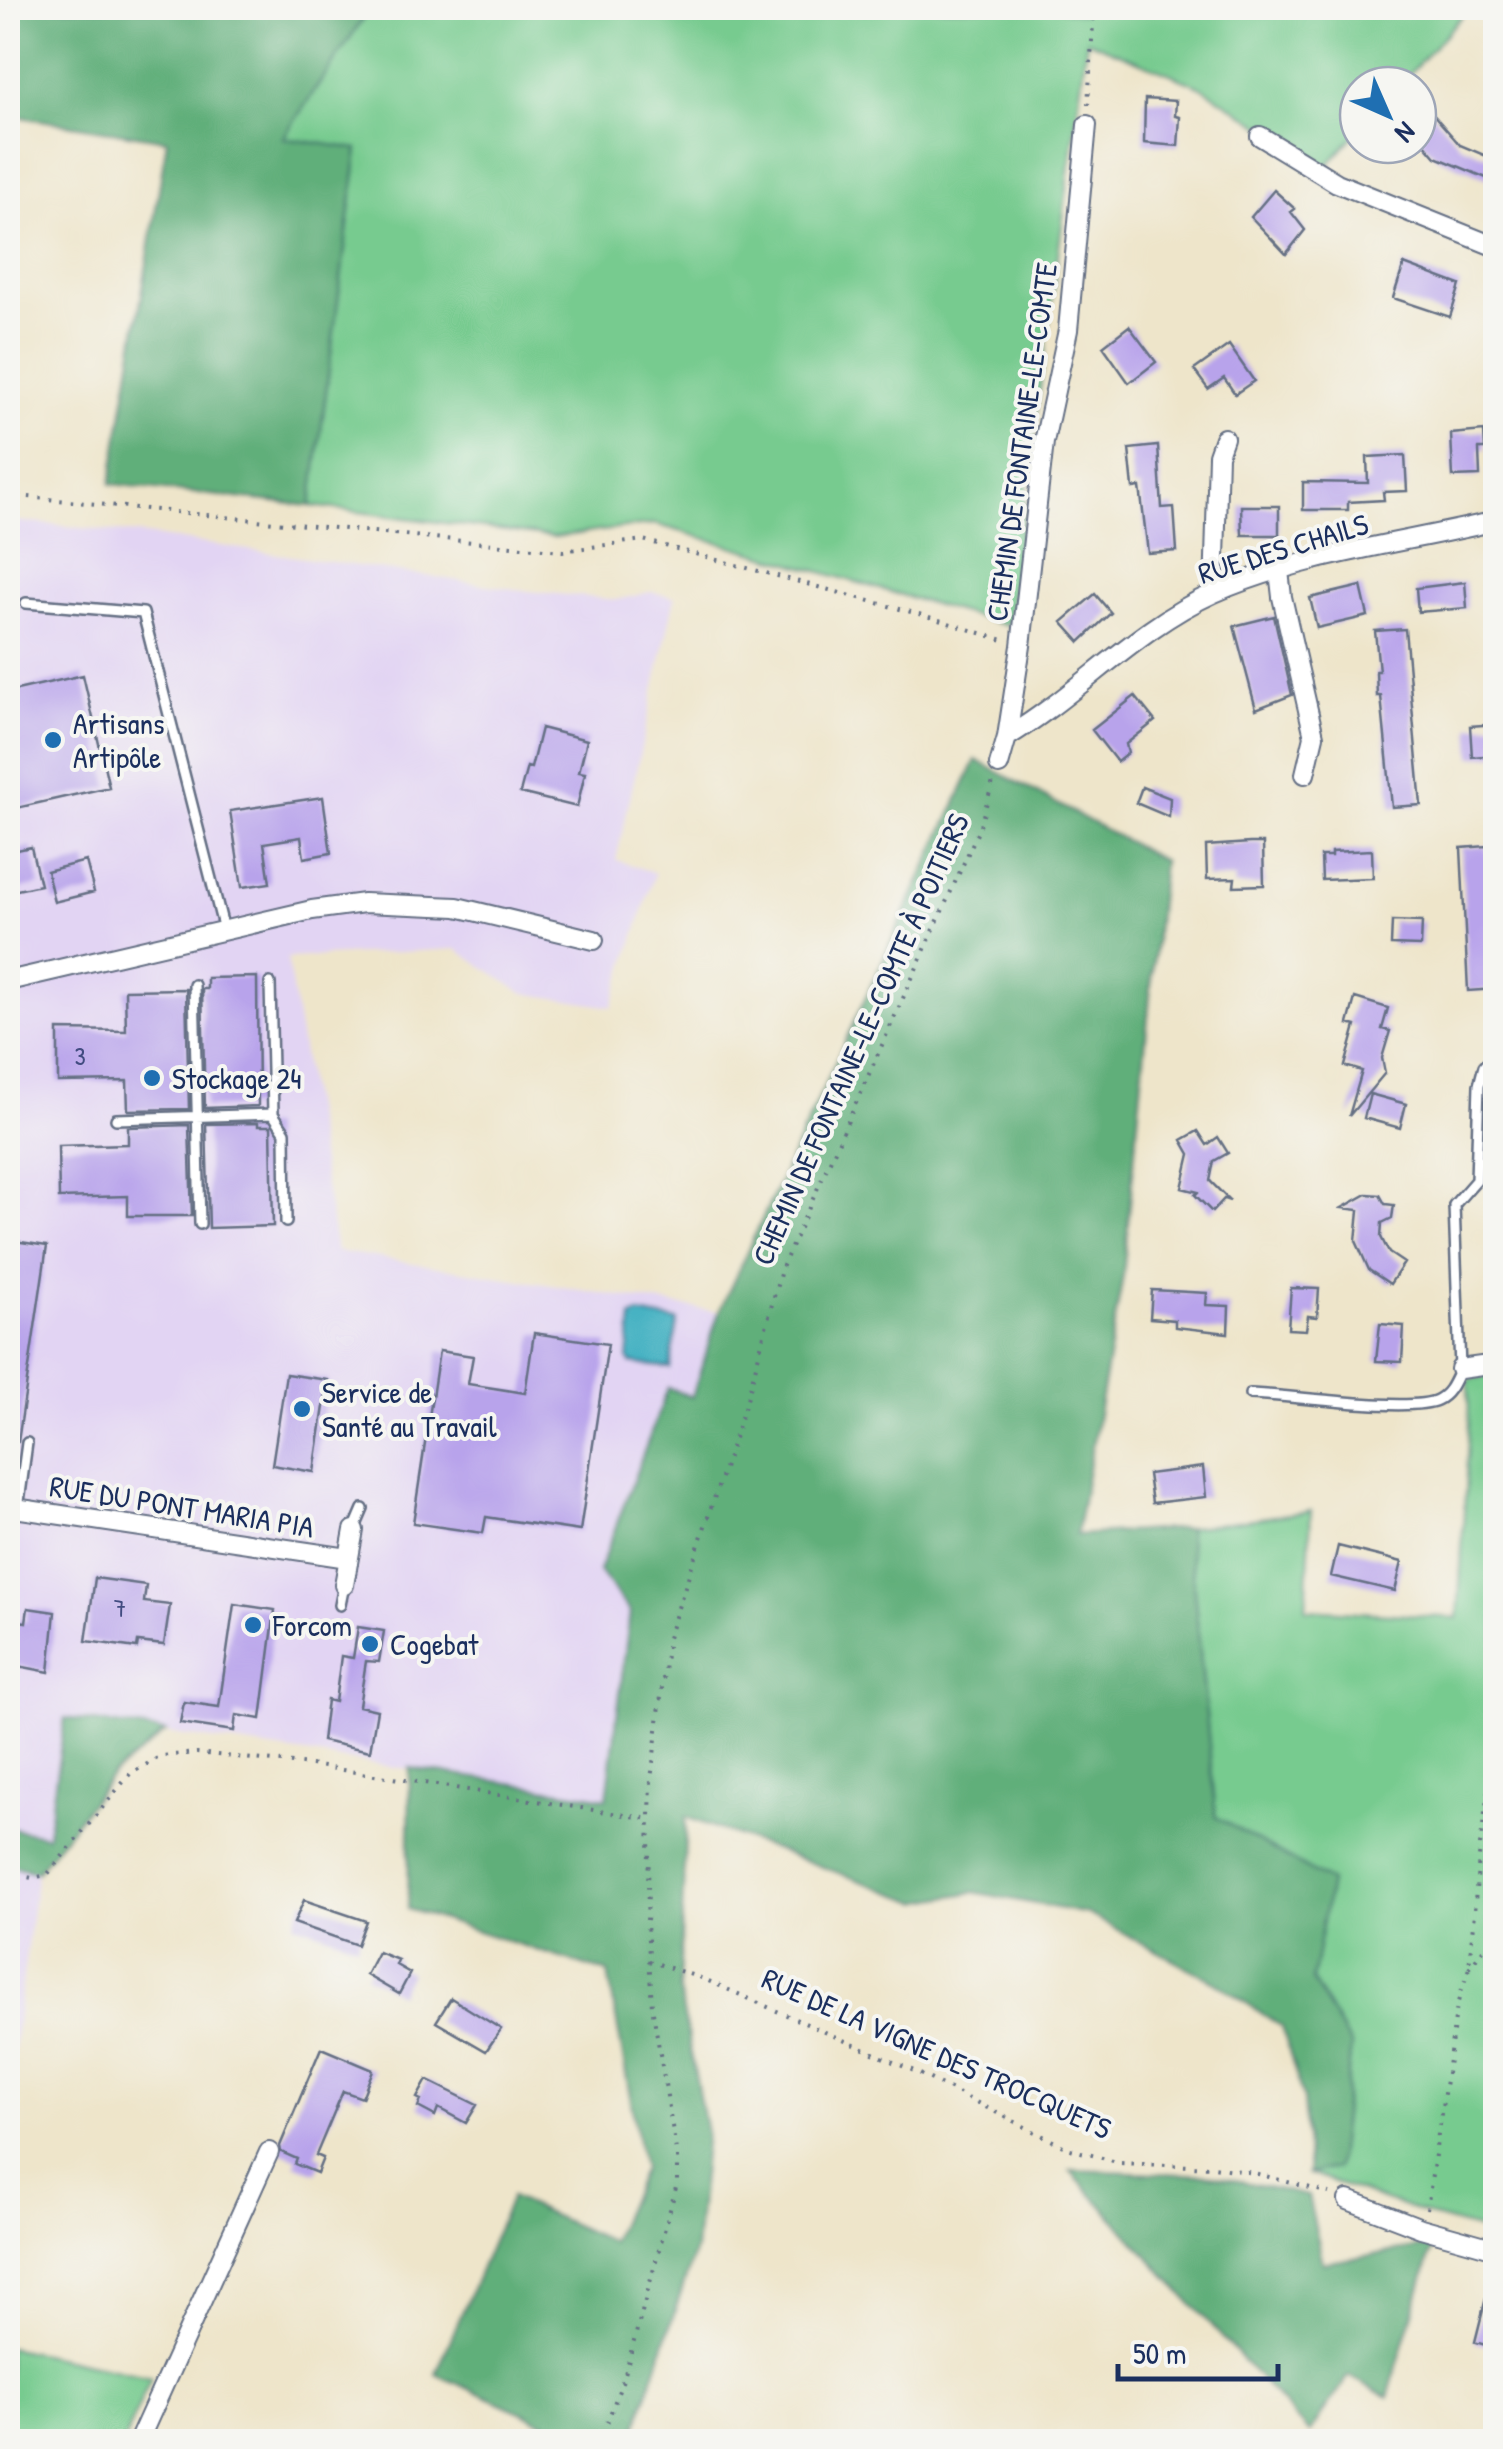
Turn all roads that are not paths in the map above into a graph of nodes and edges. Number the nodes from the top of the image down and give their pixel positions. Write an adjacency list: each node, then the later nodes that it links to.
1 (1087, 125): 9 (street, CHEMIN DE FONTAINE-LE-COMTE)
2 (1260, 136): 3 (street)
3 (1496, 247)
4 (1224, 438): 7 (street)
5 (1496, 521): 6 (street, RUE DES CHAILS)
6 (1279, 571): 7 (street, RUE DES CHAILS); 11 (street)
7 (1214, 593): 9 (street, RUE DES CHAILS)
8 (26, 603): 12 (lane)
9 (1007, 738): 10 (street, CHEMIN DE FONTAINE-LE-COMTE)
10 (999, 765)
11 (1305, 774)
12 (224, 930): 13 (street); 14 (street)
13 (594, 940)
14 (8, 981)
15 (270, 984): 18 (lane)
16 (194, 986): 19 (lane)
17 (1496, 1053): 24 (lane)
18 (273, 1114): 19 (lane); 21 (lane)
19 (197, 1116): 20 (lane); 22 (lane)
20 (116, 1120)
21 (286, 1222)
22 (200, 1224)
23 (1496, 1364): 24 (street)
24 (1460, 1369): 25 (lane)
25 (1250, 1394)
26 (27, 1443): 27 (lane)
27 (12, 1508): 30 (street, RUE DU PONT MARIA PIA)
28 (363, 1510): 29 (lane)
29 (354, 1530): 30 (street)
30 (348, 1558): 31 (street)
31 (344, 1585): 32 (lane)
32 (340, 1605)
33 (269, 2152): 36 (street)
34 (1348, 2200): 35 (street)
35 (1496, 2248)
36 (138, 2442)

